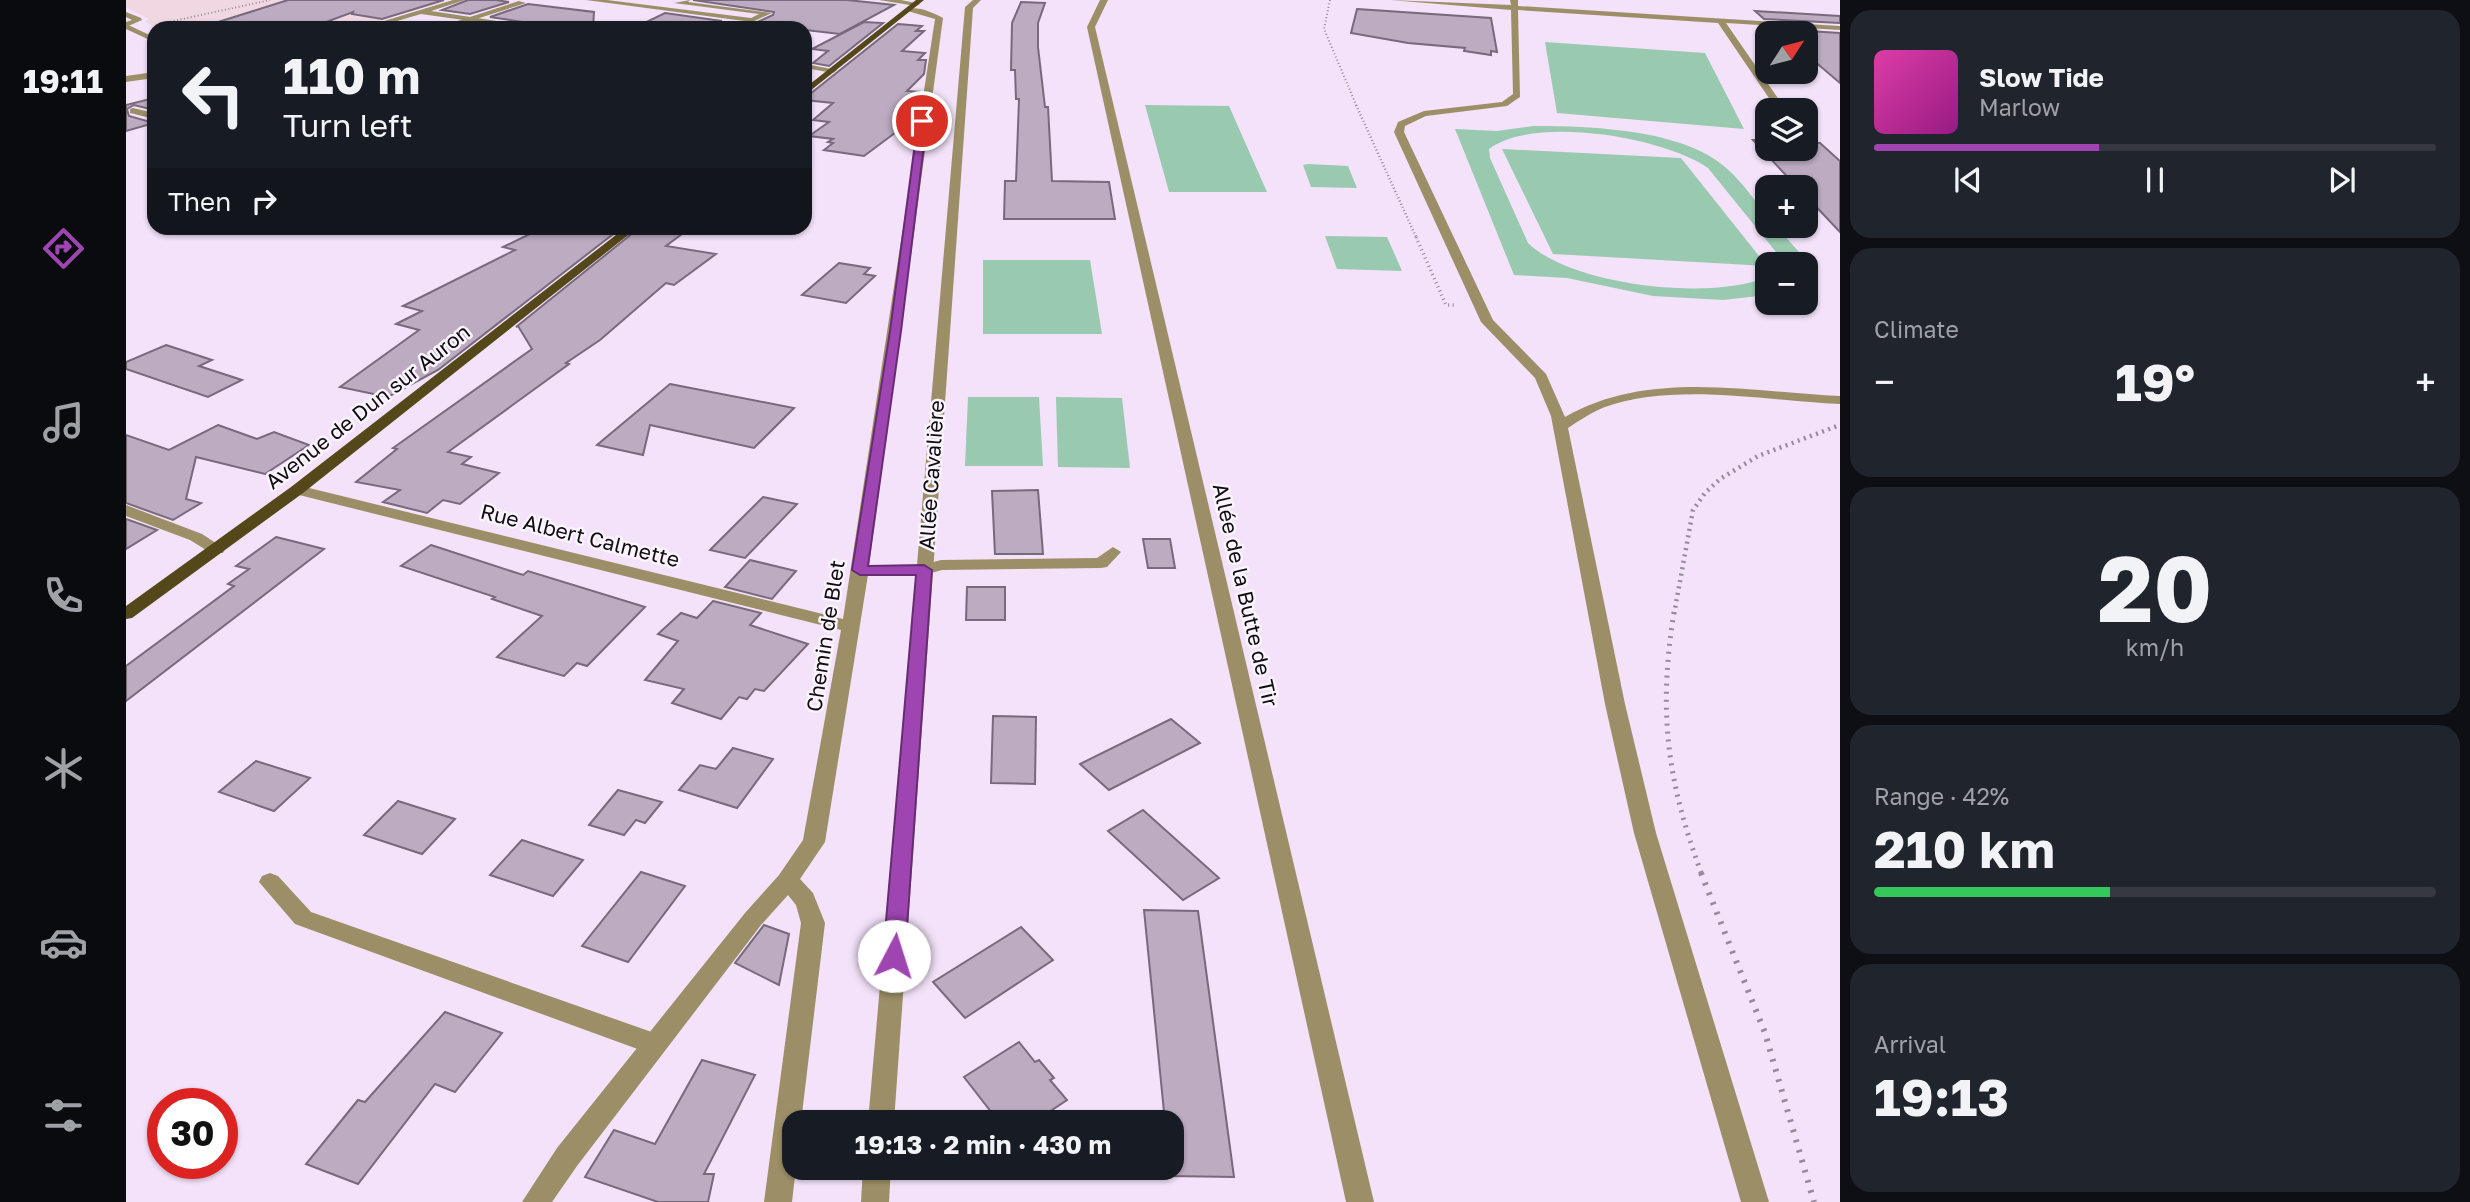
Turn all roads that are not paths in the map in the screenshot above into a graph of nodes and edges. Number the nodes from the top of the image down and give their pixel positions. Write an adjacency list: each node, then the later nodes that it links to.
1 (461, 0): 11 (street)
2 (590, 0): 3 (street)
3 (686, 0)
4 (883, 0): 10 (street)
5 (977, 0): 37 (street, Allée Cavalière)
6 (1104, 0): 48 (street, Allée de la Butte de Tir)
7 (1394, 0): 9 (street)
8 (522, 3): 13 (street)
9 (1514, 4): 17 (street); 31 (street)
10 (915, 5): 22 (main road); 36 (street, Chemin de Blet)
11 (422, 12): 13 (street); 14 (street)
12 (126, 14): 18 (street)
13 (473, 19): 15 (street); 16 (street)
14 (390, 21)
15 (466, 21)
16 (487, 21)
17 (1721, 21): 19 (street); 26 (street)
18 (128, 27): 20 (street)
19 (1840, 28)
20 (147, 36)
21 (812, 67): 22 (street)
22 (833, 70): 25 (main road)
23 (147, 76): 24 (street)
24 (126, 79)
25 (812, 86)
26 (1773, 98)
27 (128, 110): 28 (street)
28 (147, 114)
29 (622, 235): 32 (main road, Avenue de Dun sur Auron)
30 (1840, 400): 31 (street)
31 (1560, 426): 49 (street)
32 (297, 490): 34 (main road, Avenue de Dun sur Auron); 39 (street, Rue Albert Calmette)
33 (126, 510): 34 (street)
34 (217, 549): 38 (main road, Avenue de Dun sur Auron)
35 (1113, 552): 37 (street)
36 (860, 570): 37 (street); 39 (street, Chemin de Blet)
37 (924, 570): 43 (street, Allée Cavalière)
38 (126, 614)
39 (851, 627): 40 (street, Chemin de Blet)
40 (787, 881): 42 (street, Chemin de Blet); 46 (street)
41 (270, 882): 42 (street)
42 (654, 1044): 45 (street, Chemin de Blet)
43 (882, 1110)
44 (876, 1180): 47 (street)
45 (536, 1202)
46 (778, 1202)
47 (875, 1202)
48 (1360, 1202)
49 (1755, 1202)

